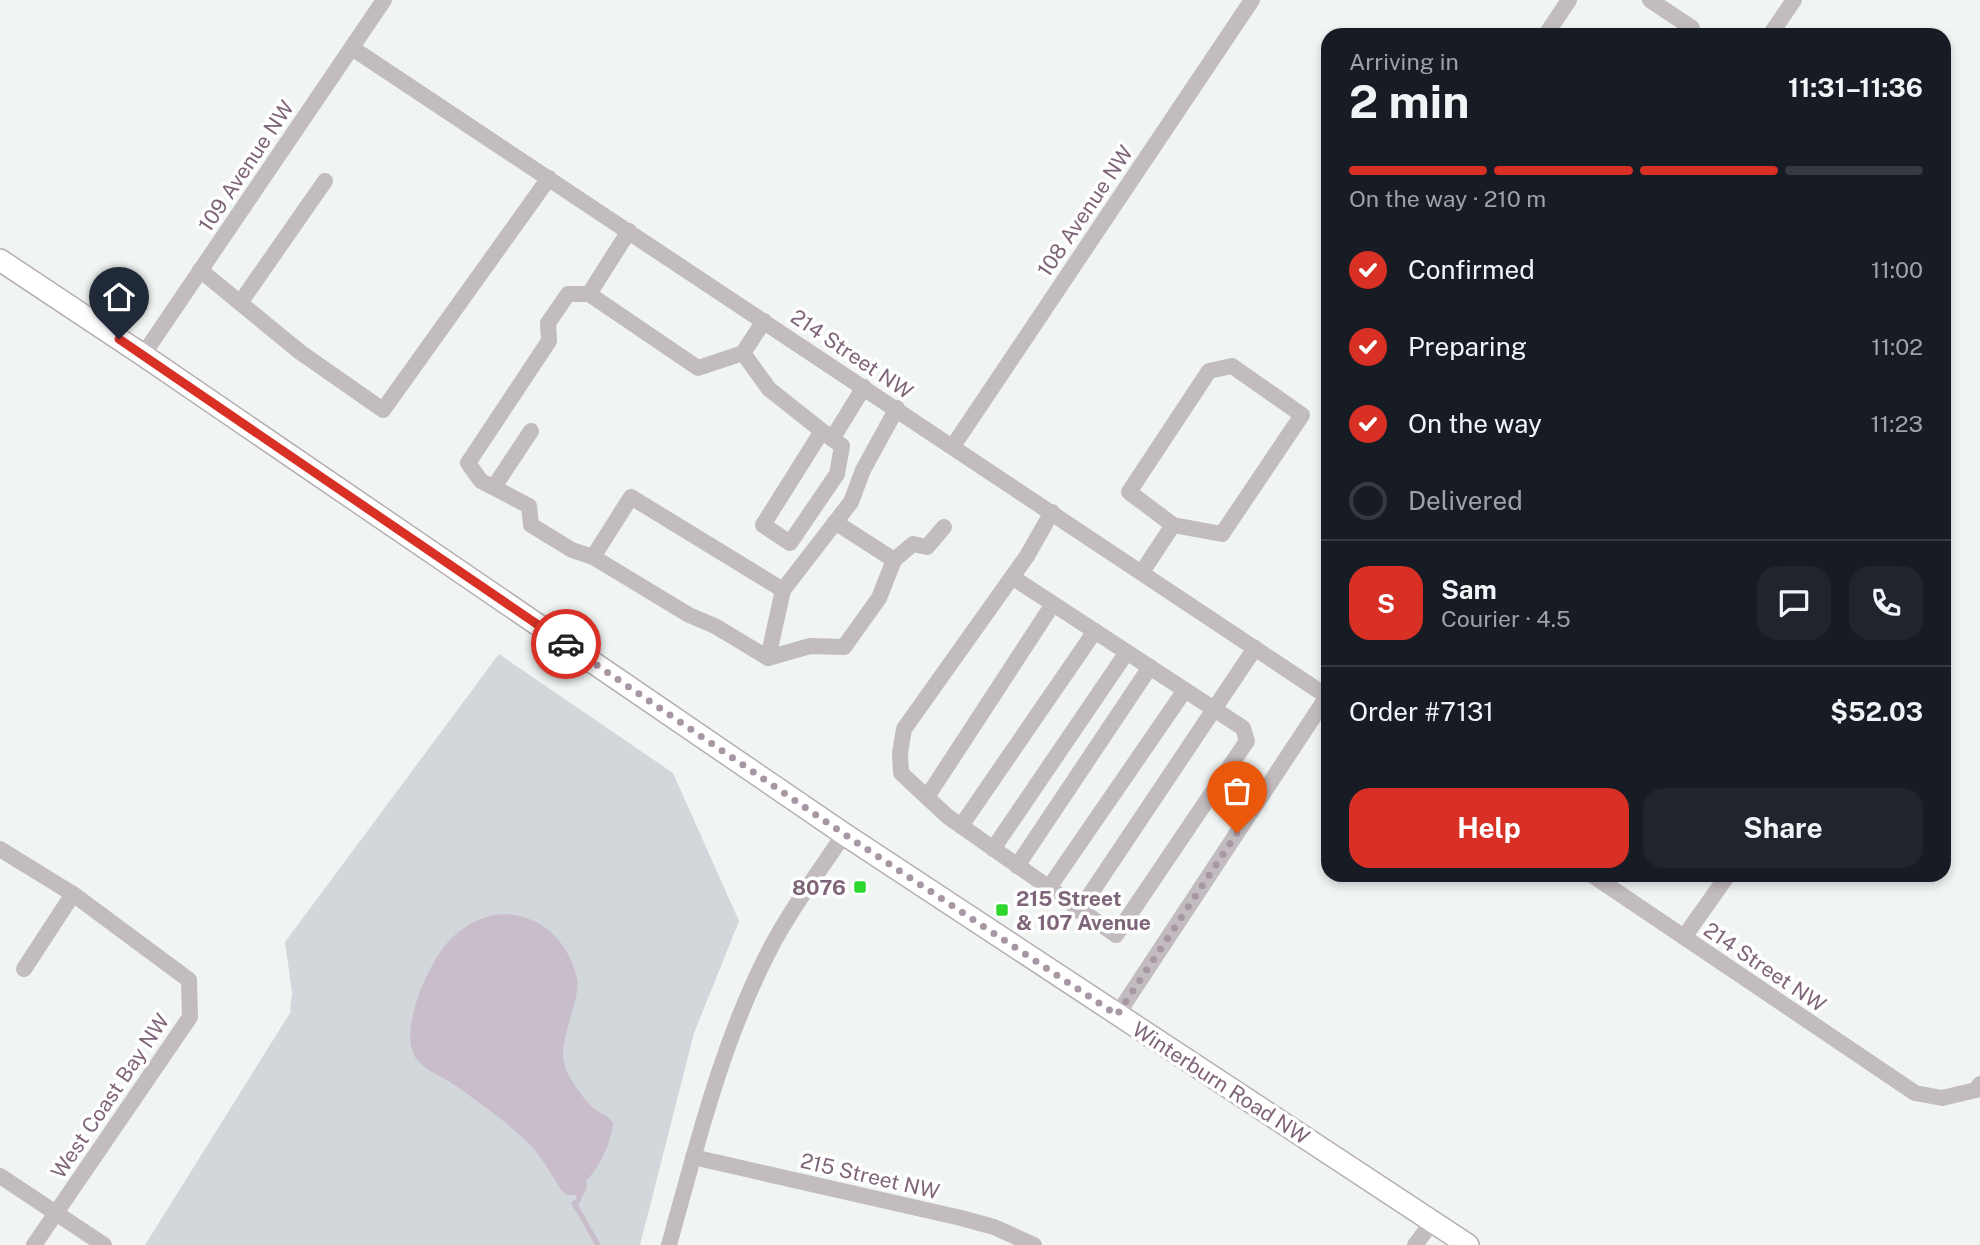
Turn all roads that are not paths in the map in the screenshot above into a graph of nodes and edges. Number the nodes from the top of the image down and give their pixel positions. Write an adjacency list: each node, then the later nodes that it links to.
1 (384, 0): 9 (street, 109 Avenue NW)
2 (1252, 0): 24 (street, 108 Avenue NW)
3 (1569, 0): 6 (street)
4 (1650, 0): 7 (street)
5 (1794, 0): 8 (street)
6 (1550, 28)
7 (1687, 28)
8 (1775, 28)
9 (352, 48): 10 (street, 214 Street NW); 14 (street, 109 Avenue NW)
10 (549, 178): 12 (street, 214 Street NW); 16 (street)
11 (325, 181): 16 (street)
12 (629, 232): 15 (street); 17 (street, 214 Street NW)
13 (0, 260): 19 (main road, Winterburn Road NW)
14 (200, 270): 16 (street); 19 (street, 109 Avenue NW)
15 (589, 294): 18 (street); 25 (street)
16 (240, 303)
17 (764, 321): 18 (street); 20 (street, 214 Street NW)
18 (743, 353): 23 (street)
19 (143, 355): 47 (main road, Winterburn Road NW)
20 (864, 387): 21 (street, 214 Street NW); 23 (street)
21 (897, 408): 24 (street, 214 Street NW); 27 (street)
22 (531, 431): 25 (street)
23 (827, 435): 23 (street)
24 (953, 446): 26 (street, 214 Street NW)
25 (494, 487): 30 (street)
26 (1052, 512): 32 (street, 214 Street NW); 33 (street)
27 (835, 522): 31 (street); 34 (street)
28 (1173, 525): 28 (street); 32 (street)
29 (944, 527): 31 (street)
30 (593, 557): 34 (street); 39 (street)
31 (894, 560): 39 (street)
32 (1142, 572): 37 (street, 214 Street NW)
33 (1012, 577): 35 (street); 45 (street)
34 (783, 590): 39 (street)
35 (1053, 604): 36 (street); 45 (street)
36 (1095, 631): 38 (street); 46 (street)
37 (1255, 648): 42 (street, 214 Street NW); 44 (street)
38 (1127, 652): 40 (street); 49 (street)
39 (768, 658)
40 (1150, 667): 41 (street); 50 (street)
41 (1185, 690): 44 (street); 53 (street)
42 (1321, 691)
43 (1321, 707): 58 (street)
44 (1216, 710): 55 (street); 55 (street)
45 (927, 797): 46 (street)
46 (961, 826): 49 (street)
47 (844, 834): 58 (main road, Winterburn Road NW); 60 (street)
48 (0, 849): 54 (street, West Coast Bay NW)
49 (993, 849): 50 (street)
50 (1017, 866): 53 (street)
51 (1602, 882): 56 (street, 214 Street NW)
52 (1723, 882): 56 (street)
53 (1048, 889): 55 (street)
54 (73, 894): 57 (street); 62 (street, West Coast Bay NW)
55 (1079, 911)
56 (1684, 937): 59 (street, 214 Street NW)
57 (24, 969)
58 (1117, 1015): 63 (main road, Winterburn Road NW)
59 (1980, 1084)
60 (693, 1157): 64 (street, 215 Street NW); 67 (street)
61 (0, 1176): 62 (street)
62 (56, 1212): 65 (street); 66 (street)
63 (1433, 1221): 68 (street); 69 (main road, Winterburn Road NW)
64 (1028, 1243)
65 (34, 1245)
66 (104, 1245)
67 (669, 1245)
68 (1415, 1245)
69 (1468, 1245)

